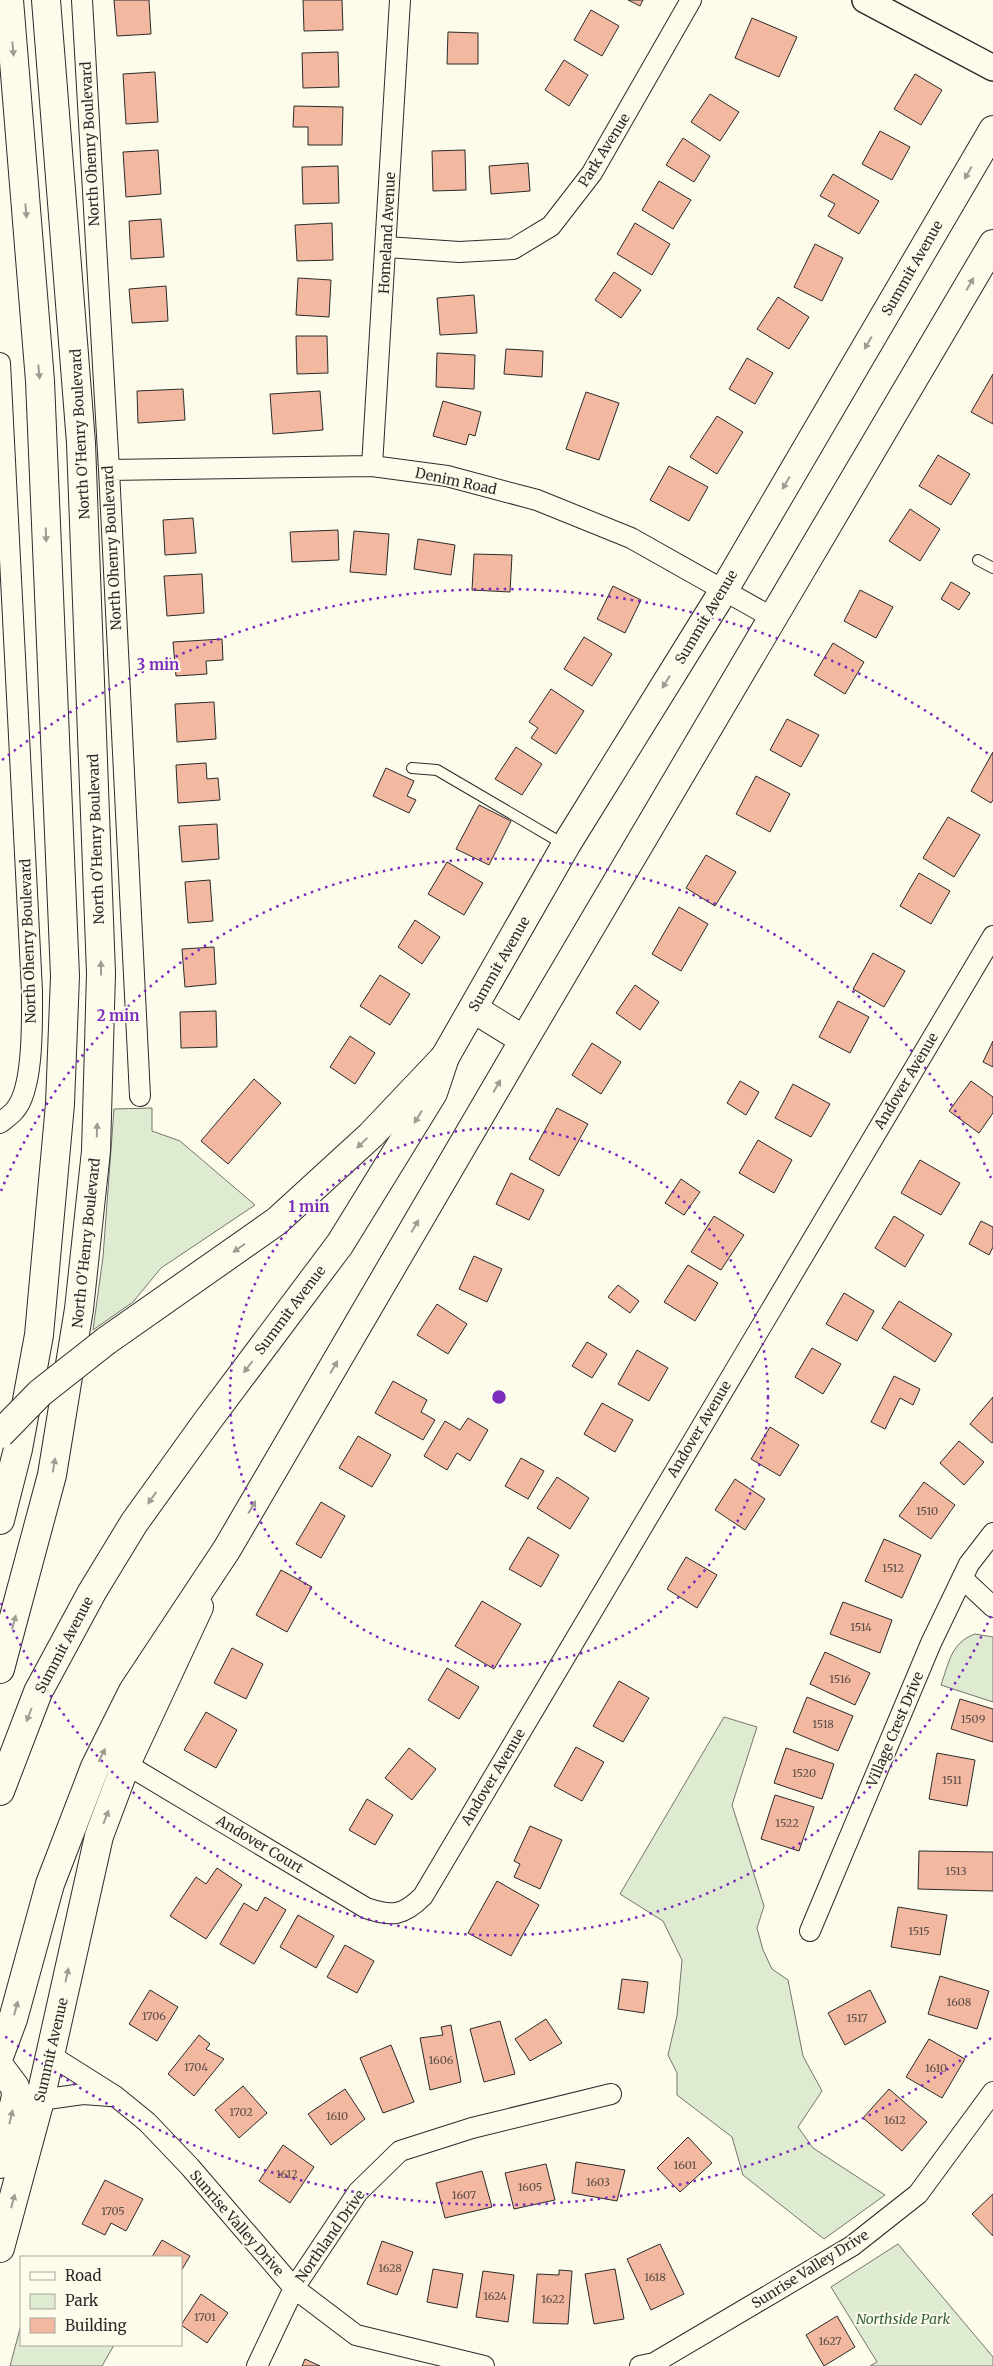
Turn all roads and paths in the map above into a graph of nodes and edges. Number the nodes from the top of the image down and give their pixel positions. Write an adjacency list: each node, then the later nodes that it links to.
1 (8, 0): 28 (main road, one-way to 28)
2 (46, 0): 33 (main road, North O'Henry Boulevard, one-way to 2)
3 (82, 0): 14 (street, North Ohenry Boulevard)
4 (400, 0): 11 (street, Homeland Avenue)
5 (691, 0): 11 (street, Park Avenue)
6 (865, 0): 7 (street)
7 (897, 7): 8 (street)
8 (993, 68)
9 (993, 130): 17 (main road, Summit Avenue, one-way to 17)
10 (993, 244): 18 (main road, Summit Avenue, one-way to 10)
11 (387, 247): 13 (street, Homeland Avenue)
12 (0, 376): 26 (street, North Ohenry Boulevard)
13 (372, 466): 14 (street, Denim Road); 17 (street, Denim Road)
14 (109, 470): 25 (street, North Ohenry Boulevard)
15 (978, 560): 16 (lane)
16 (993, 568)
17 (724, 590): 18 (street, Denim Road); 20 (main road, Summit Avenue, one-way to 20)
18 (773, 618): 23 (main road, Summit Avenue)
19 (412, 768): 20 (lane)
20 (566, 845): 22 (main road, Summit Avenue)
21 (993, 936): 36 (street, Andover Avenue)
22 (474, 1009): 23 (main road); 24 (main road, Summit Avenue)
23 (524, 1040): 30 (main road, Summit Avenue, one-way to 23)
24 (445, 1057): 27 (main road, one-way to 27, bridge); 35 (main road, Summit Avenue, one-way to 35)
25 (140, 1096)
26 (0, 1123)
27 (0, 1434)
28 (0, 1520)
29 (993, 1533): 31 (street, Village Crest Drive)
30 (227, 1549): 34 (main road, Summit Avenue); 38 (main road, Summit Avenue, one-way to 30)
31 (962, 1578): 32 (street); 37 (street, Village Crest Drive)
32 (993, 1607)
33 (0, 1669)
34 (126, 1764): 36 (street, Andover Court); 39 (main road, Summit Avenue, one-way to 34)
35 (0, 1791)
36 (398, 1914)
37 (810, 1931)
38 (0, 2054)
39 (50, 2055): 43 (street, Sunrise Valley Drive); 44 (main road, Summit Avenue)
40 (0, 2067): 45 (main road, one-way to 40)
41 (993, 2092): 50 (street, Sunrise Valley Drive)
42 (611, 2094): 47 (street, Northland Drive)
43 (115, 2096): 44 (street); 47 (street, Sunrise Valley Drive)
44 (40, 2100): 46 (main road, Summit Avenue, one-way to 44)
45 (0, 2164)
46 (0, 2248)
47 (294, 2288): 48 (street, Northland Drive); 49 (street, Sunrise Valley Drive)
48 (257, 2366)
49 (484, 2366)
50 (640, 2366)

